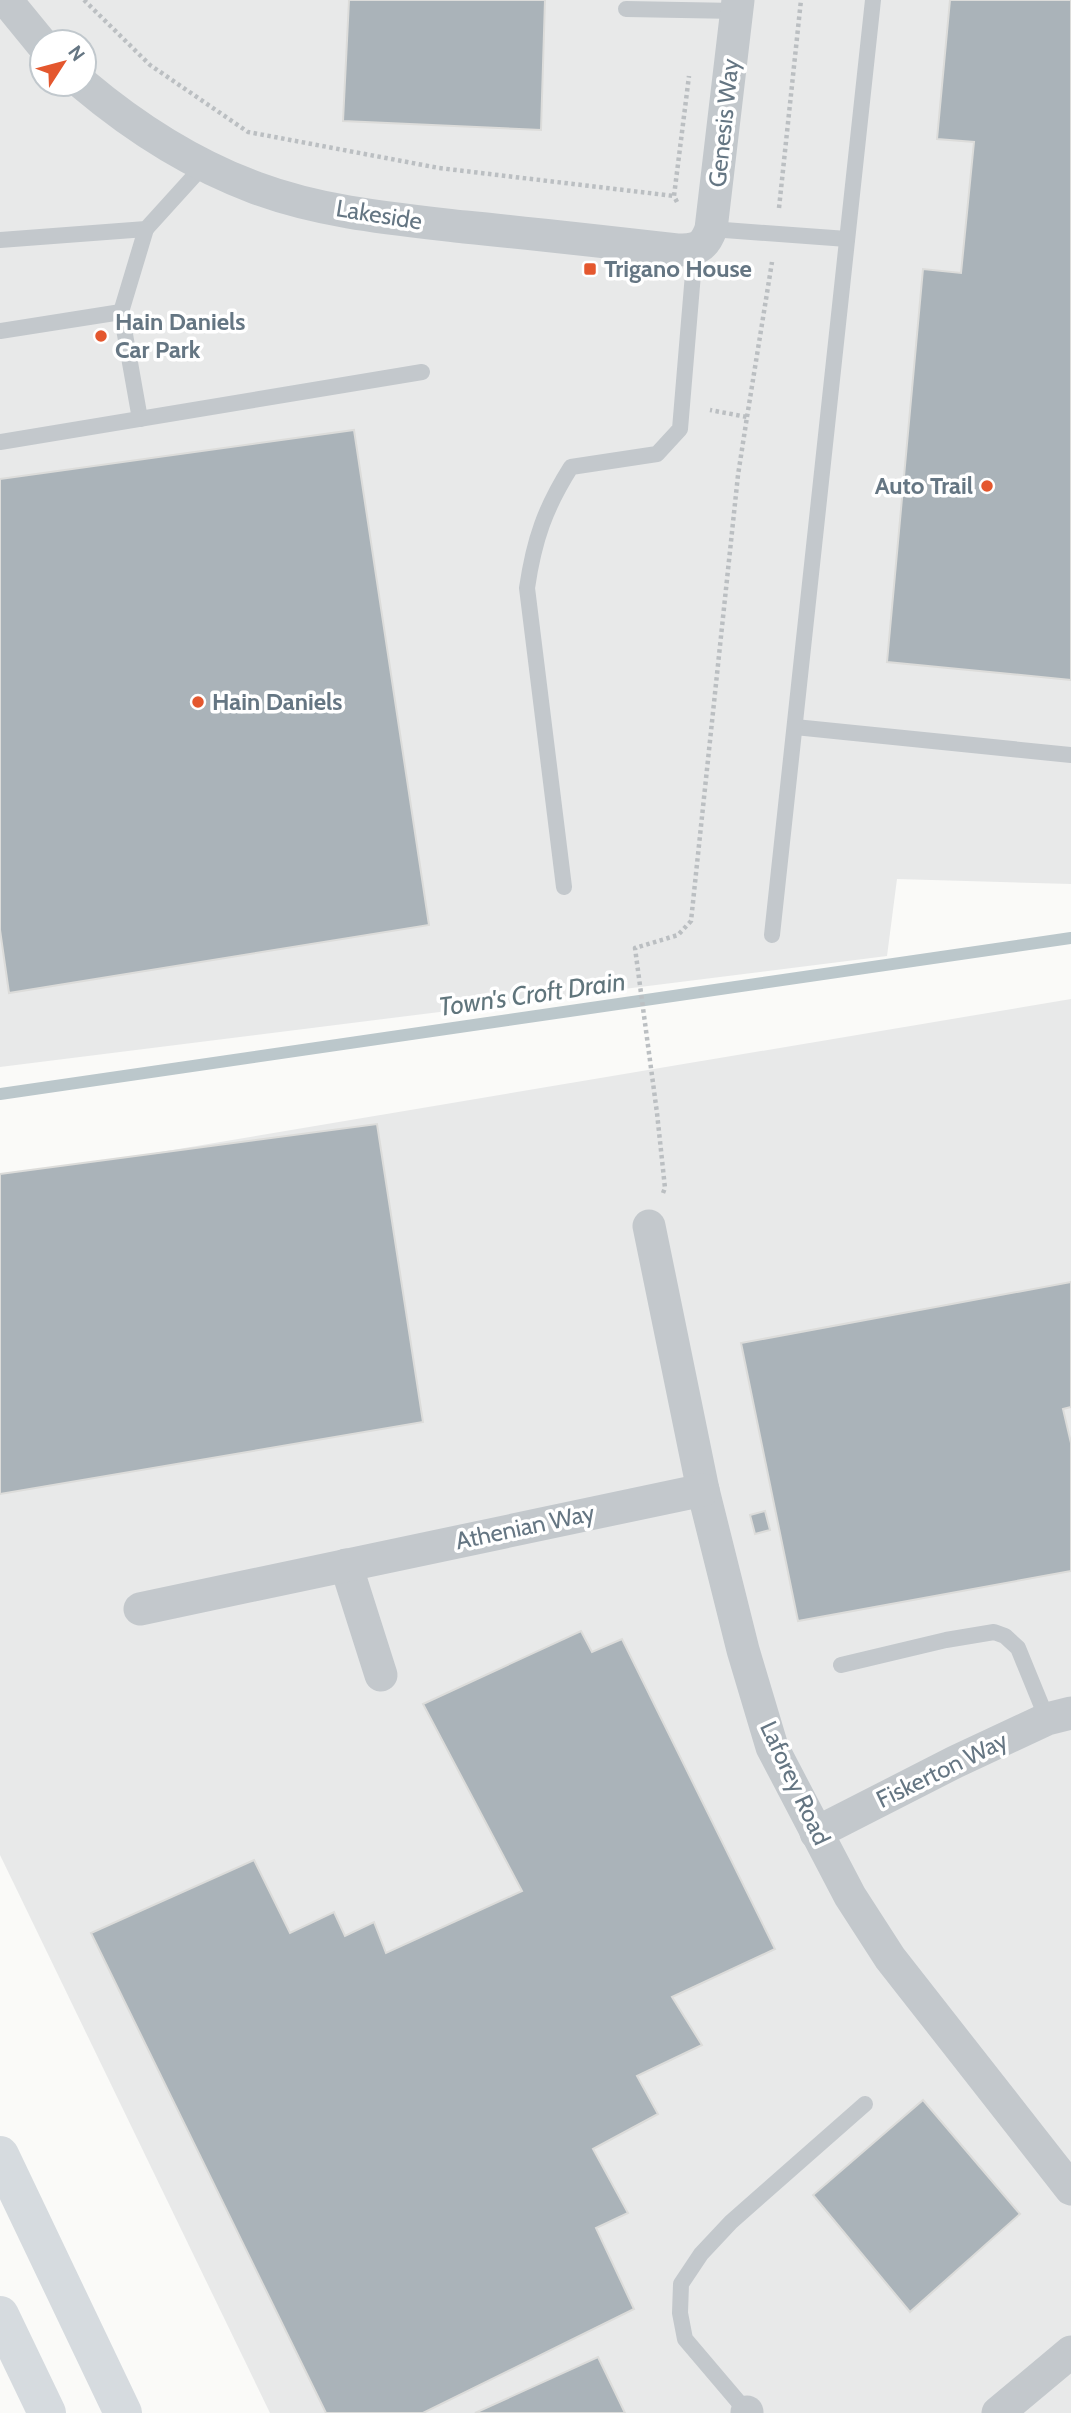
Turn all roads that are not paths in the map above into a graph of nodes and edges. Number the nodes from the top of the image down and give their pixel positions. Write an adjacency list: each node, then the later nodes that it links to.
1 (6, 0): 5 (street)
2 (873, 0): 9 (lane)
3 (737, 6): 4 (lane); 11 (street, Genesis Way)
4 (626, 9)
5 (29, 28)
6 (98, 97): 7 (street, Lakeside)
7 (204, 165): 8 (lane); 11 (street, Lakeside)
8 (146, 229): 10 (lane); 12 (lane)
9 (847, 239): 11 (lane); 17 (lane)
10 (0, 240)
11 (704, 242): 19 (lane)
12 (121, 312): 13 (lane); 15 (lane)
13 (0, 331)
14 (422, 372): 15 (lane)
15 (140, 419): 16 (lane)
16 (0, 443)
17 (795, 727): 18 (lane); 20 (lane)
18 (1071, 755)
19 (564, 887)
20 (772, 934)
21 (649, 1226): 22 (street, Laforey Road)
22 (703, 1490): 23 (street, Athenian Way); 28 (street, Laforey Road)
23 (346, 1565): 24 (street, Athenian Way); 26 (street)
24 (139, 1609)
25 (841, 1665): 27 (lane)
26 (381, 1675)
27 (1059, 1716): 28 (street, Fiskerton Way)
28 (817, 1833): 31 (street, Laforey Road)
29 (865, 2104): 37 (lane)
30 (0, 2155): 36 (highway)
31 (1071, 2189)
32 (0, 2315): 35 (highway)
33 (1071, 2352): 34 (street)
34 (1006, 2410)
35 (47, 2413)
36 (123, 2413)
37 (747, 2413)

